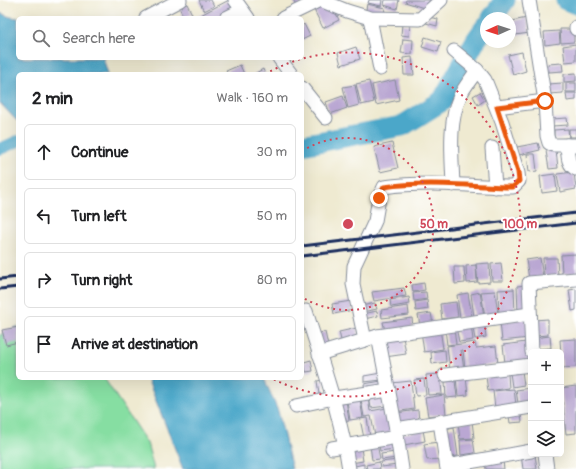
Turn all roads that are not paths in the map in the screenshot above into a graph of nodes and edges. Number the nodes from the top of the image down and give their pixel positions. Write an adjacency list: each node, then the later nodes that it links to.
1 (180, 0): 6 (street)
2 (442, 0): 9 (street)
3 (316, 1): 8 (street); 9 (street)
4 (530, 4): 16 (street)
5 (241, 9): 7 (street)
6 (150, 16)
7 (229, 16)
8 (287, 16)
9 (370, 18): 12 (street)
10 (454, 51): 13 (street)
11 (280, 60): 14 (street)
12 (380, 69)
13 (477, 70): 17 (street); 22 (street)
14 (290, 72)
15 (304, 90): 18 (street)
16 (545, 101): 17 (street); 19 (street)
17 (497, 107): 23 (street)
18 (326, 118)
19 (572, 145): 21 (street)
20 (492, 148): 23 (street)
21 (576, 168)
22 (454, 185): 23 (street); 28 (street)
23 (495, 187)
24 (576, 279): 26 (street)
25 (306, 312): 30 (street)
26 (530, 314): 27 (street); 29 (street)
27 (378, 336): 28 (street); 33 (street)
28 (365, 340): 30 (street)
29 (532, 349)
30 (319, 354): 34 (street)
31 (528, 365): 32 (street)
32 (445, 375)
33 (389, 390): 34 (street); 38 (street)
34 (334, 398): 35 (street); 39 (street)
35 (296, 406)
36 (528, 407): 37 (street)
37 (440, 422): 38 (street); 43 (street)
38 (397, 433): 39 (street); 45 (street)
39 (346, 445): 40 (street); 44 (street)
40 (332, 448)
41 (528, 452): 43 (street)
42 (545, 457): 46 (street)
43 (447, 467)
44 (350, 469)
45 (402, 469)
46 (547, 469)

